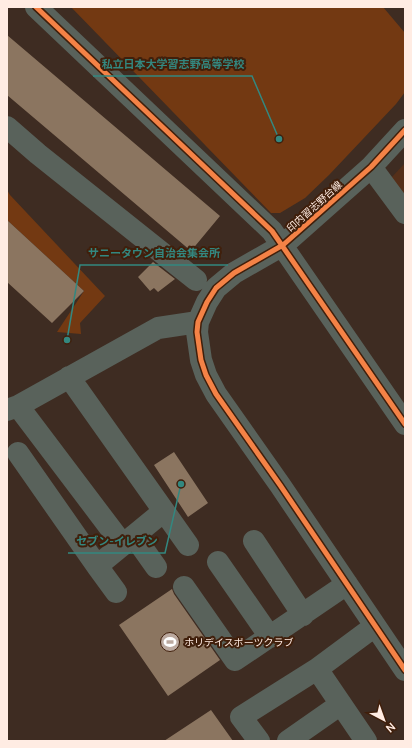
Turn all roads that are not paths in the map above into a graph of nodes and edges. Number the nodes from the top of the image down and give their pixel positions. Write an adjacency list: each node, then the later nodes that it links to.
1 (36, 7): 6 (street)
2 (7, 127): 7 (street)
3 (405, 130): 4 (street, 印内習志野台線)
4 (371, 167): 5 (street); 6 (street, 印内習志野台線)
5 (405, 212)
6 (283, 245): 8 (street, 印内習志野台線); 11 (street)
7 (196, 280)
8 (198, 322): 9 (street); 20 (street)
9 (69, 377): 10 (street); 13 (street)
10 (13, 408): 14 (street)
11 (405, 424)
12 (18, 453): 18 (street)
13 (164, 511): 14 (street); 16 (street)
14 (129, 540): 18 (street); 19 (street)
15 (254, 541): 23 (street)
16 (188, 545)
17 (218, 562): 25 (street)
18 (97, 566): 22 (street)
19 (156, 567)
20 (347, 584): 23 (street); 24 (street)
21 (184, 587): 25 (street)
22 (116, 592)
23 (303, 615): 25 (street)
24 (376, 626): 26 (street); 27 (street)
25 (270, 637)
26 (317, 668): 28 (street); 29 (street)
27 (405, 670)
28 (341, 704): 30 (street); 31 (street)
29 (259, 741)
30 (288, 741)
31 (366, 741)

